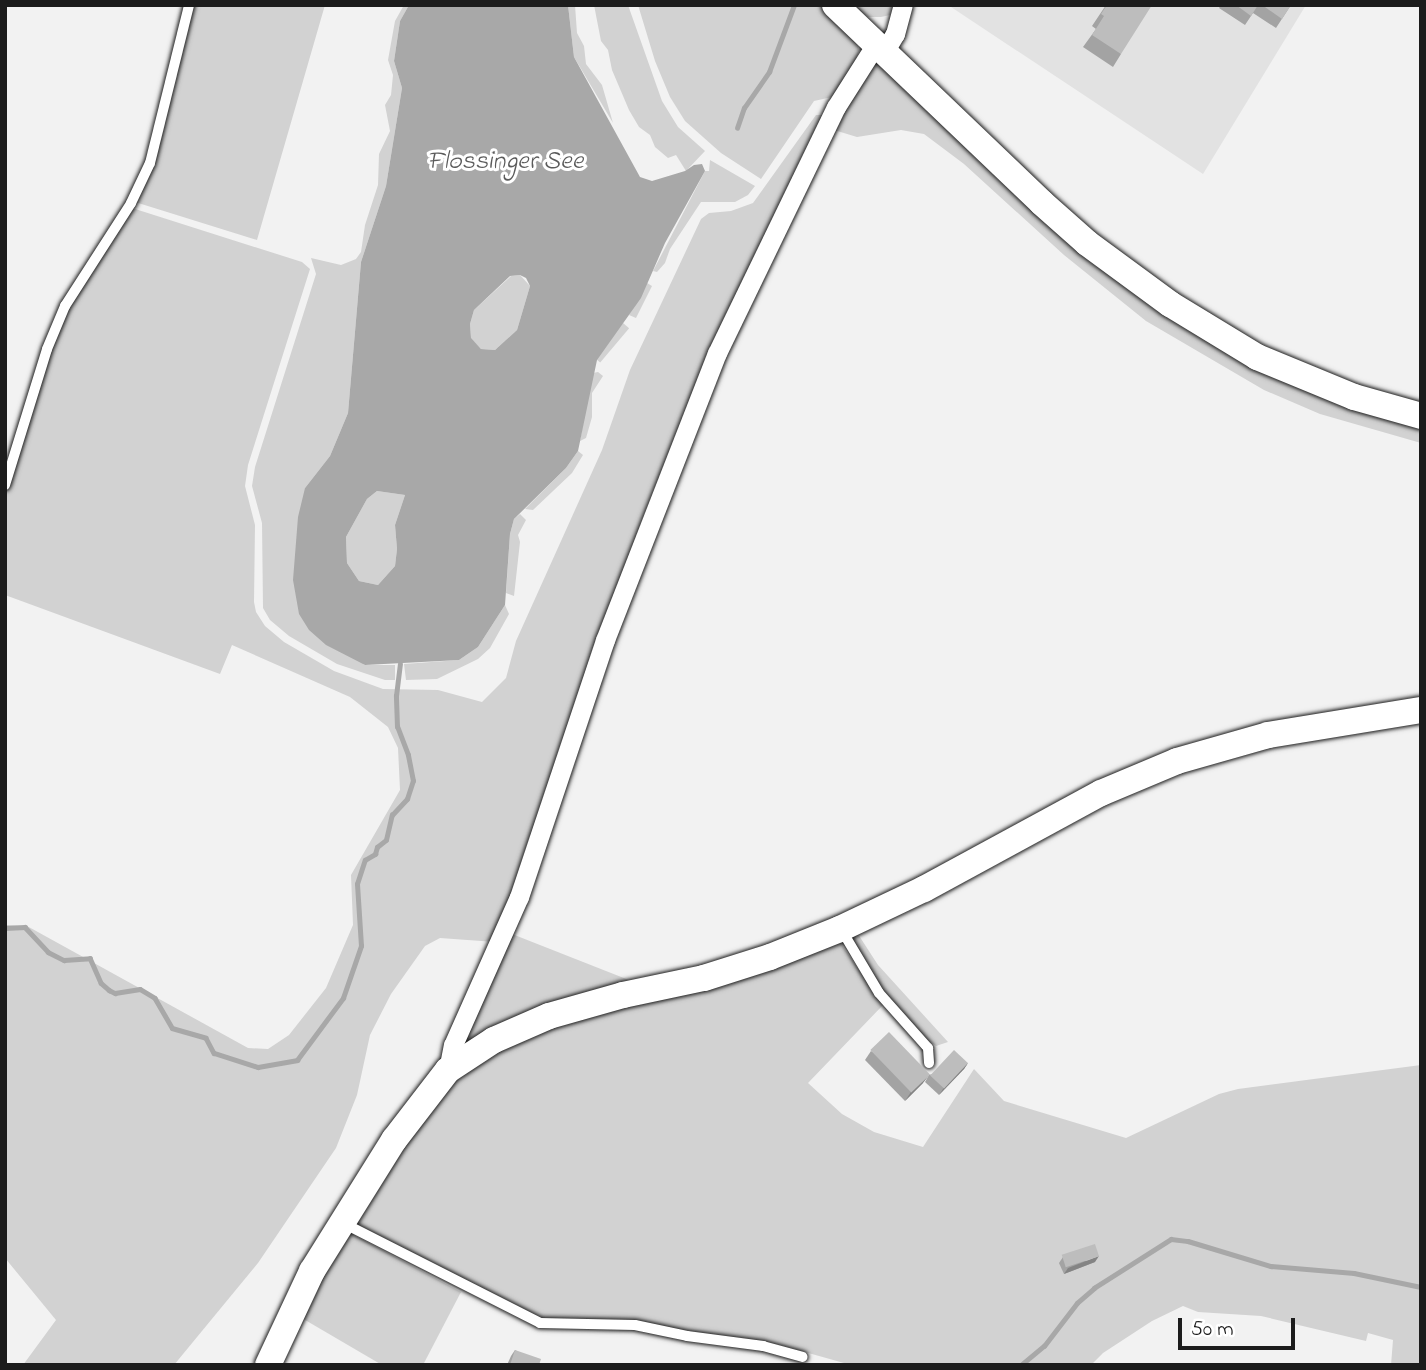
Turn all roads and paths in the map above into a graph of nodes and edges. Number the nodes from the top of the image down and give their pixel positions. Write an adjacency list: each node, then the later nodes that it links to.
1 (189, 5): 6 (lane)
2 (835, 5): 4 (main road)
3 (903, 5): 4 (street)
4 (880, 48): 5 (main road); 10 (street)
5 (1421, 416)
6 (5, 485)
7 (1421, 710): 8 (main road)
8 (841, 929): 9 (lane); 10 (main road)
9 (929, 1063)
10 (448, 1070): 11 (main road)
11 (341, 1222): 12 (lane); 13 (main road)
12 (803, 1357)
13 (268, 1365)

